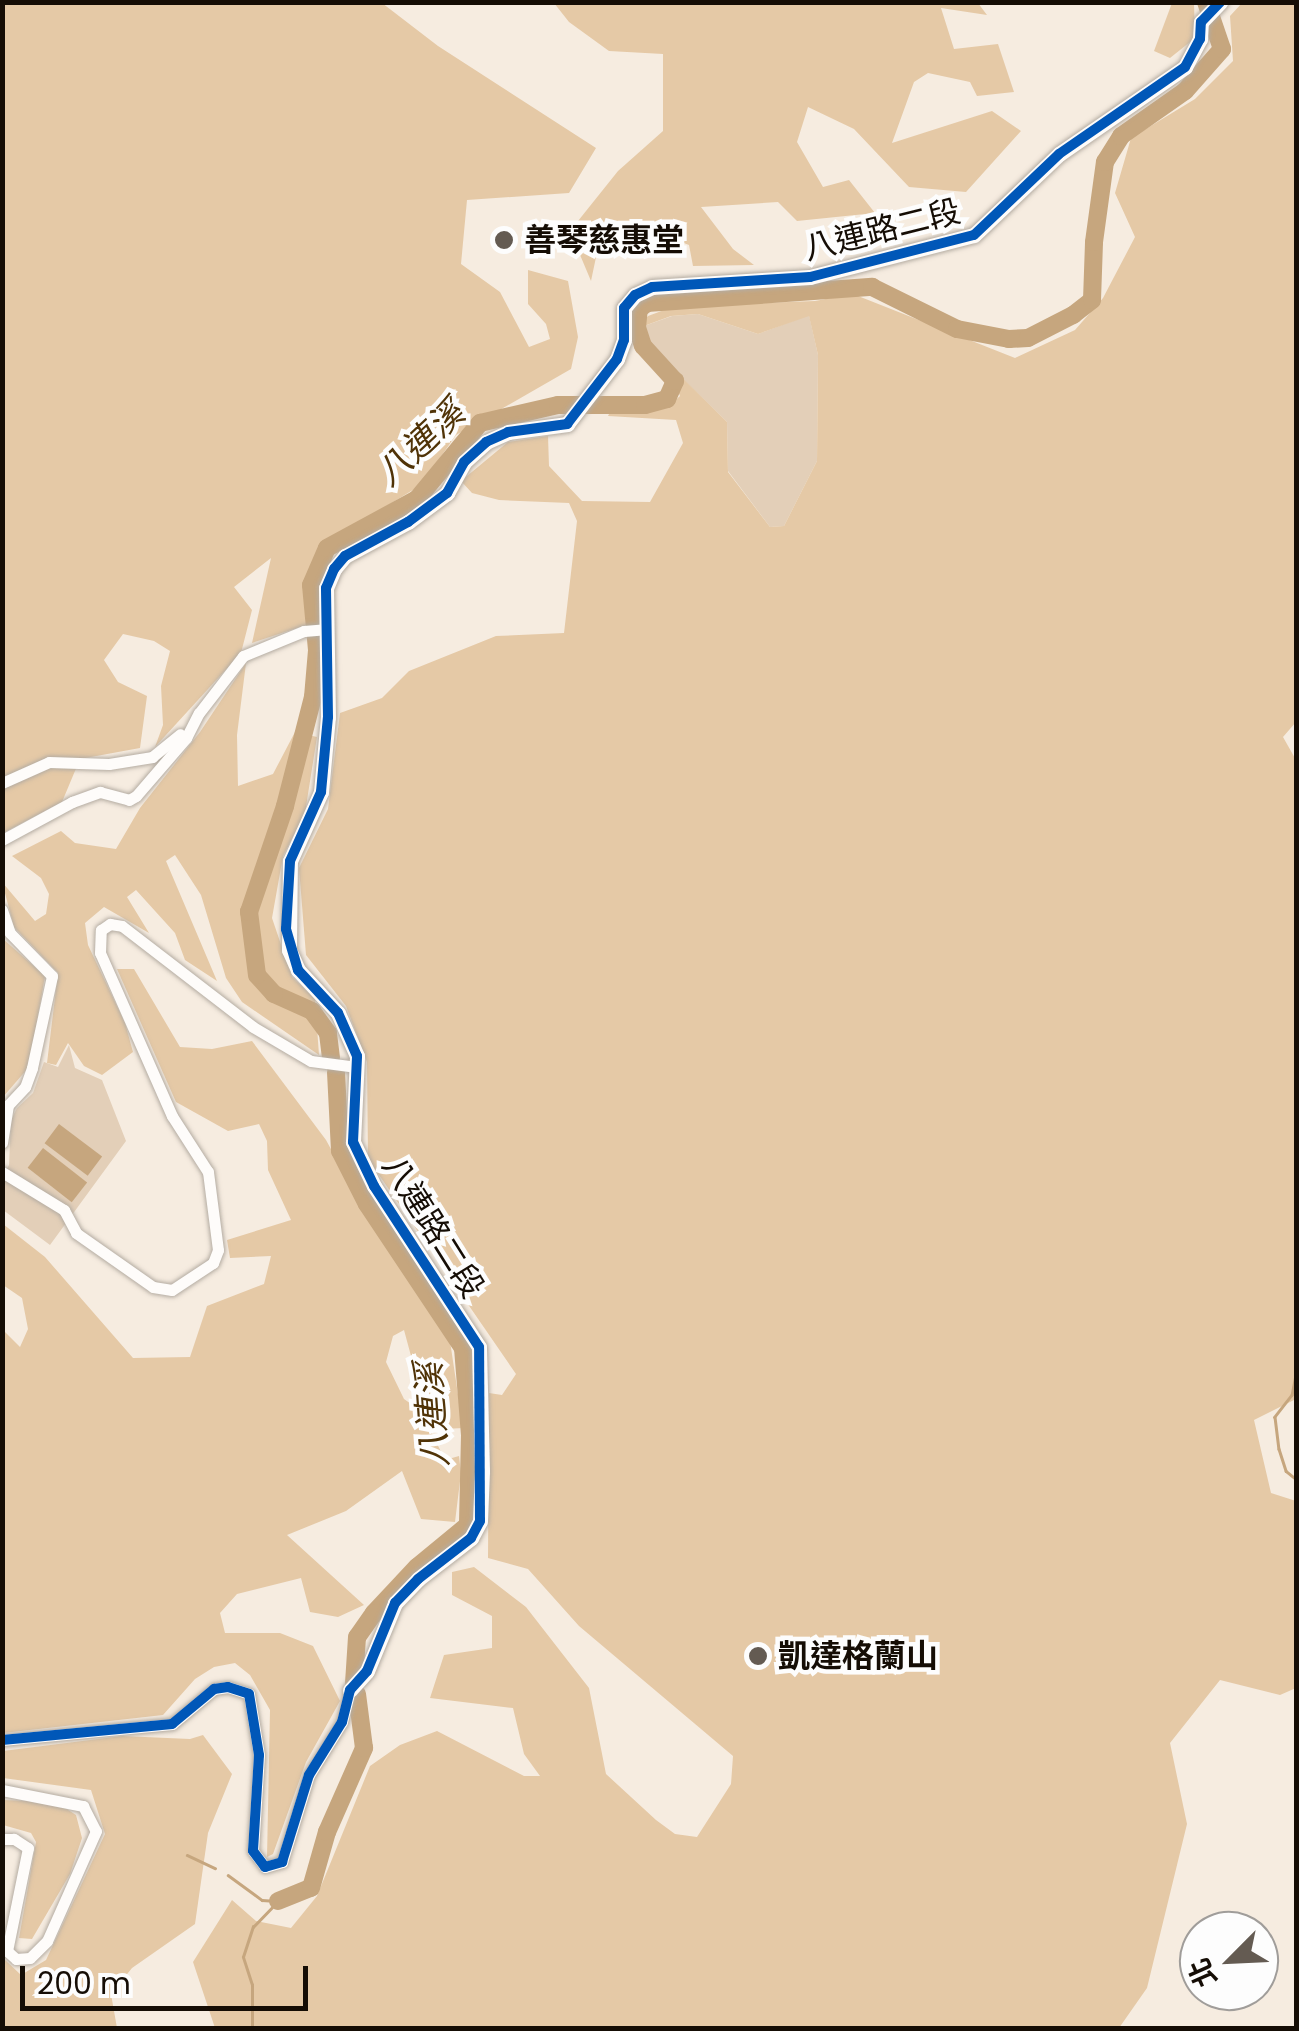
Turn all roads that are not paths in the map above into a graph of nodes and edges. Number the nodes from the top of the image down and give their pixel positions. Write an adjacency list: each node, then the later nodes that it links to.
1 (1220, 3): 2 (street, 八連路二段)
2 (325, 629): 3 (street); 7 (street, 八連路二段)
3 (197, 717): 4 (street); 5 (street)
4 (2, 783)
5 (2, 840)
6 (2, 910): 8 (street)
7 (356, 1067): 9 (street); 10 (street, 八連路二段)
8 (2, 1143)
9 (5, 1174)
10 (350, 1690): 11 (street, 八連路二段)
11 (2, 1740)
12 (2, 1790): 13 (street)
13 (2, 1839)

